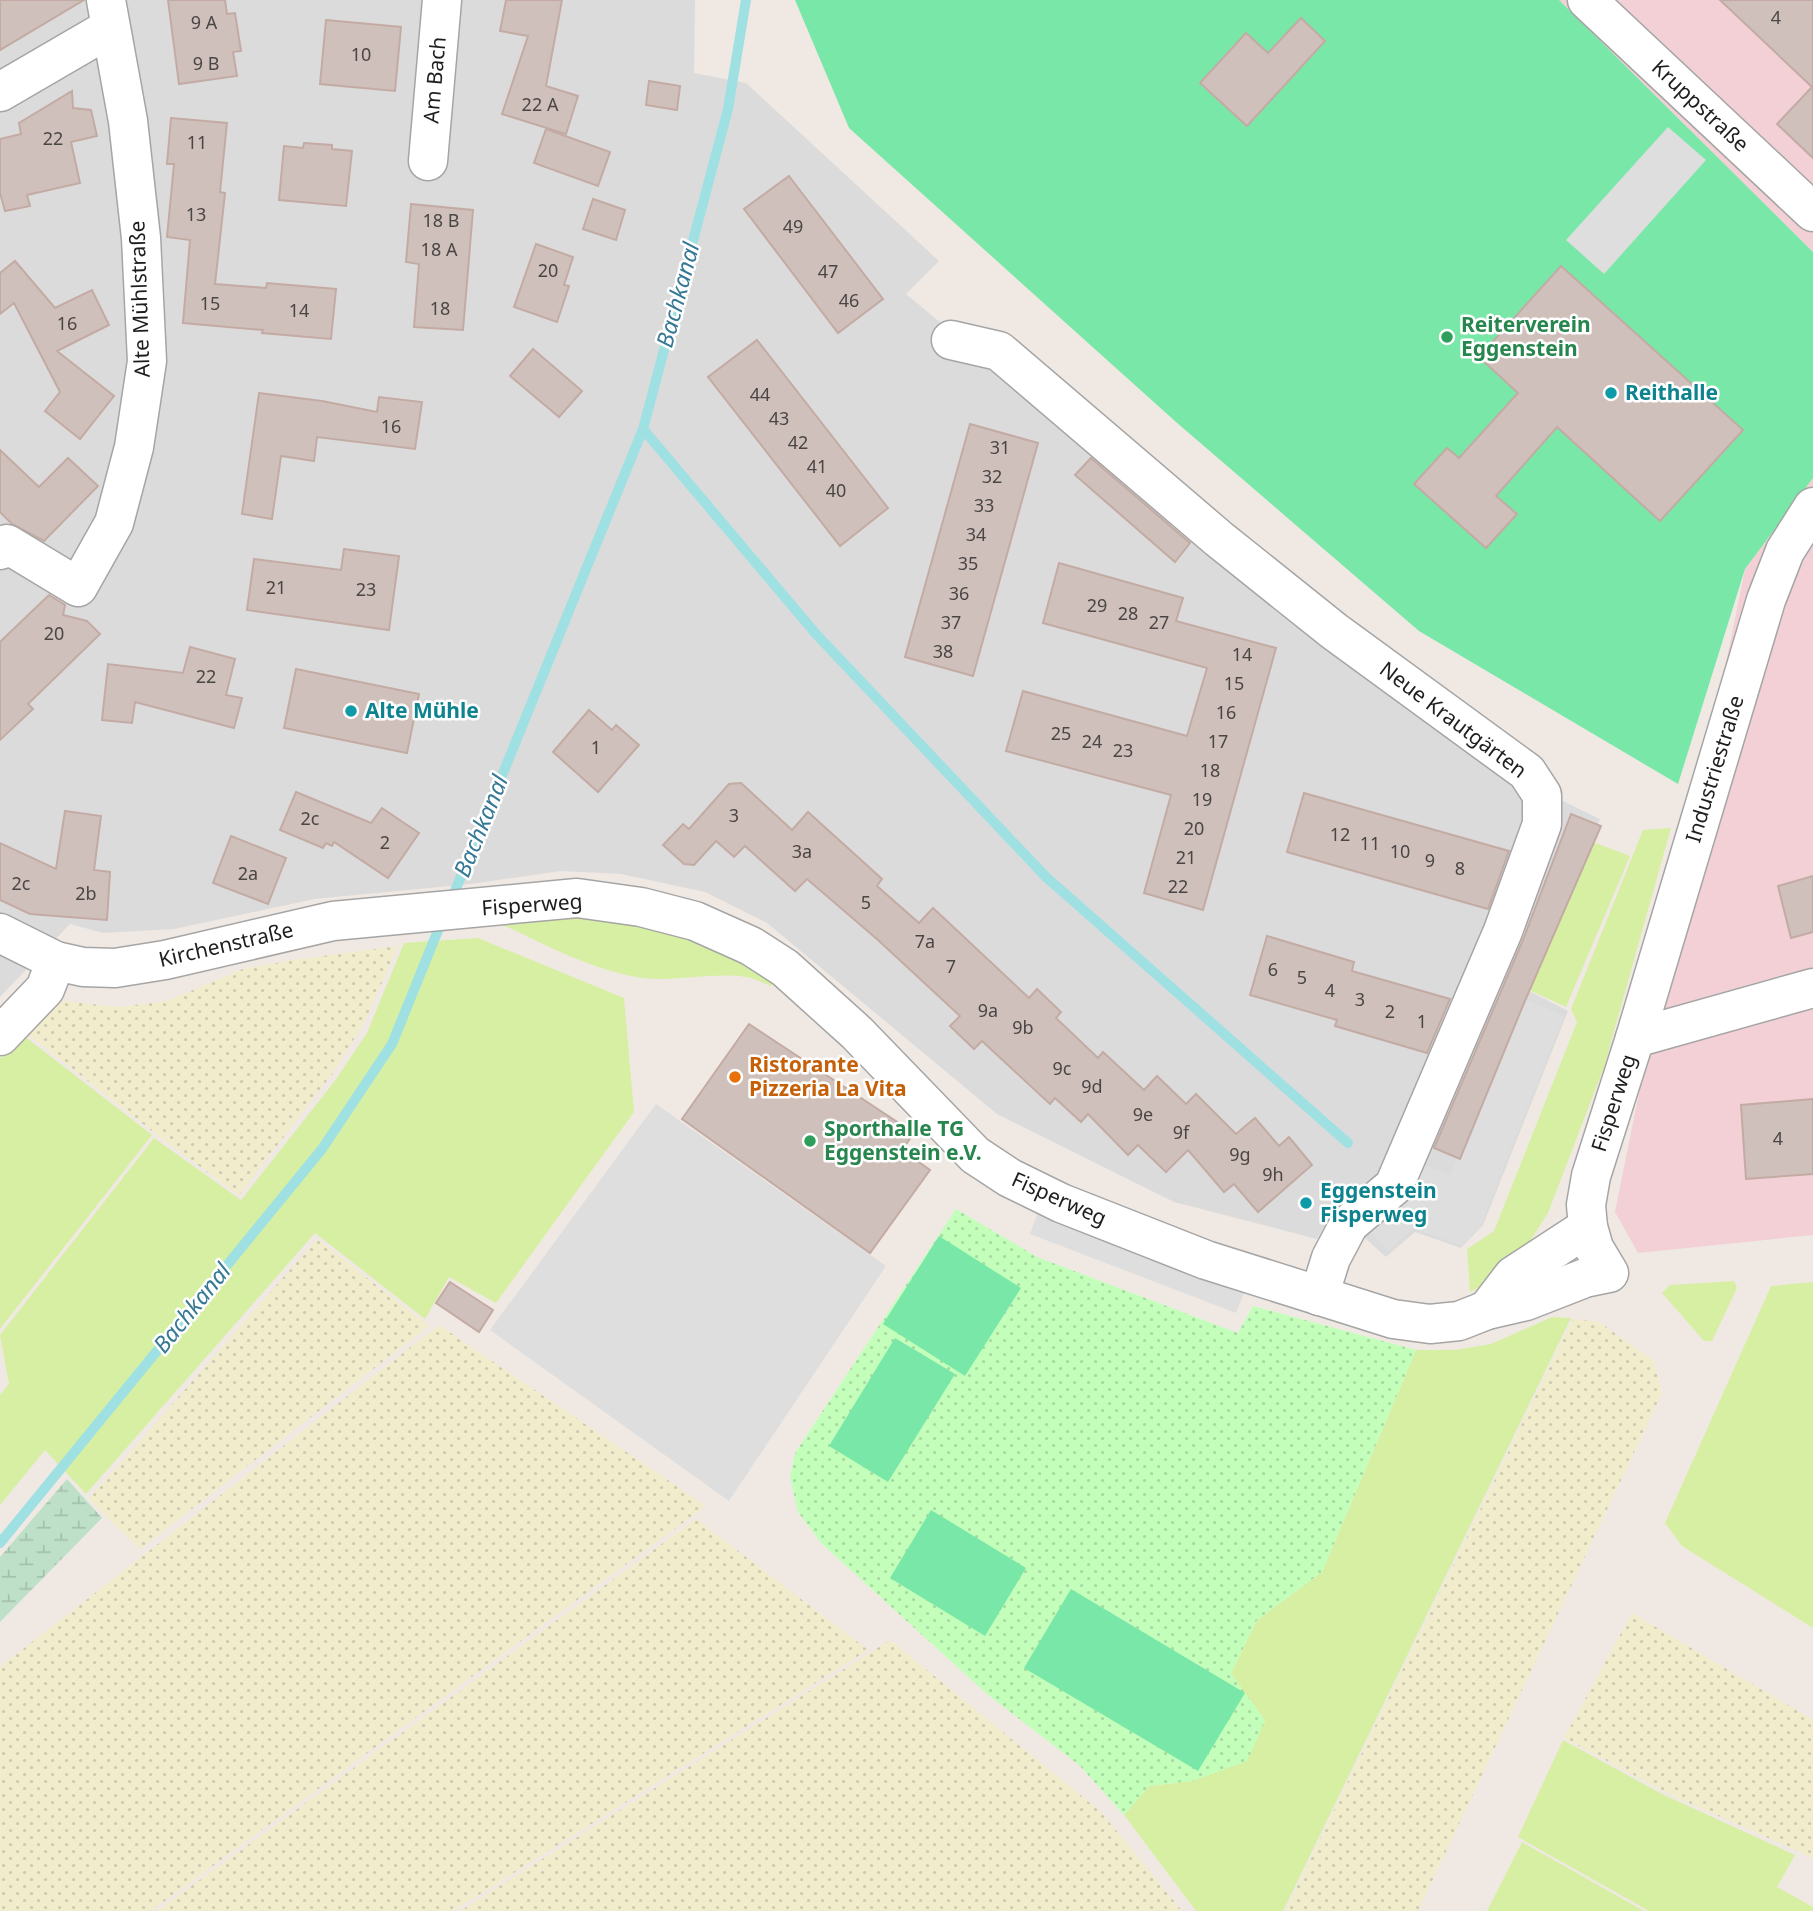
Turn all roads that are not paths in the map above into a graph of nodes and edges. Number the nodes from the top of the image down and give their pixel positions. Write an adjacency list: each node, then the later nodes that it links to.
1 (443, 0): 5 (street, Am Bach)
2 (1587, 0): 6 (street, Kruppstraße)
3 (108, 14): 4 (street); 9 (street, Alte Mühlstraße)
4 (0, 92)
5 (428, 161)
6 (1813, 212)
7 (951, 340): 17 (street, Neue Krautgärten)
8 (1813, 507): 15 (street, Industriestraße)
9 (2, 544)
10 (459, 911): 12 (street, Kirchenstraße); 17 (street, Fisperweg)
11 (0, 933): 12 (street, Kirchenstraße)
12 (56, 961): 14 (street)
13 (1813, 988): 15 (street, Fisperweg)
14 (0, 1036)
15 (1635, 1038): 16 (street, Fisperweg)
16 (1588, 1227): 18 (street); 18 (street, Fisperweg)
17 (1319, 1296): 18 (street, Fisperweg)
18 (1487, 1310)

